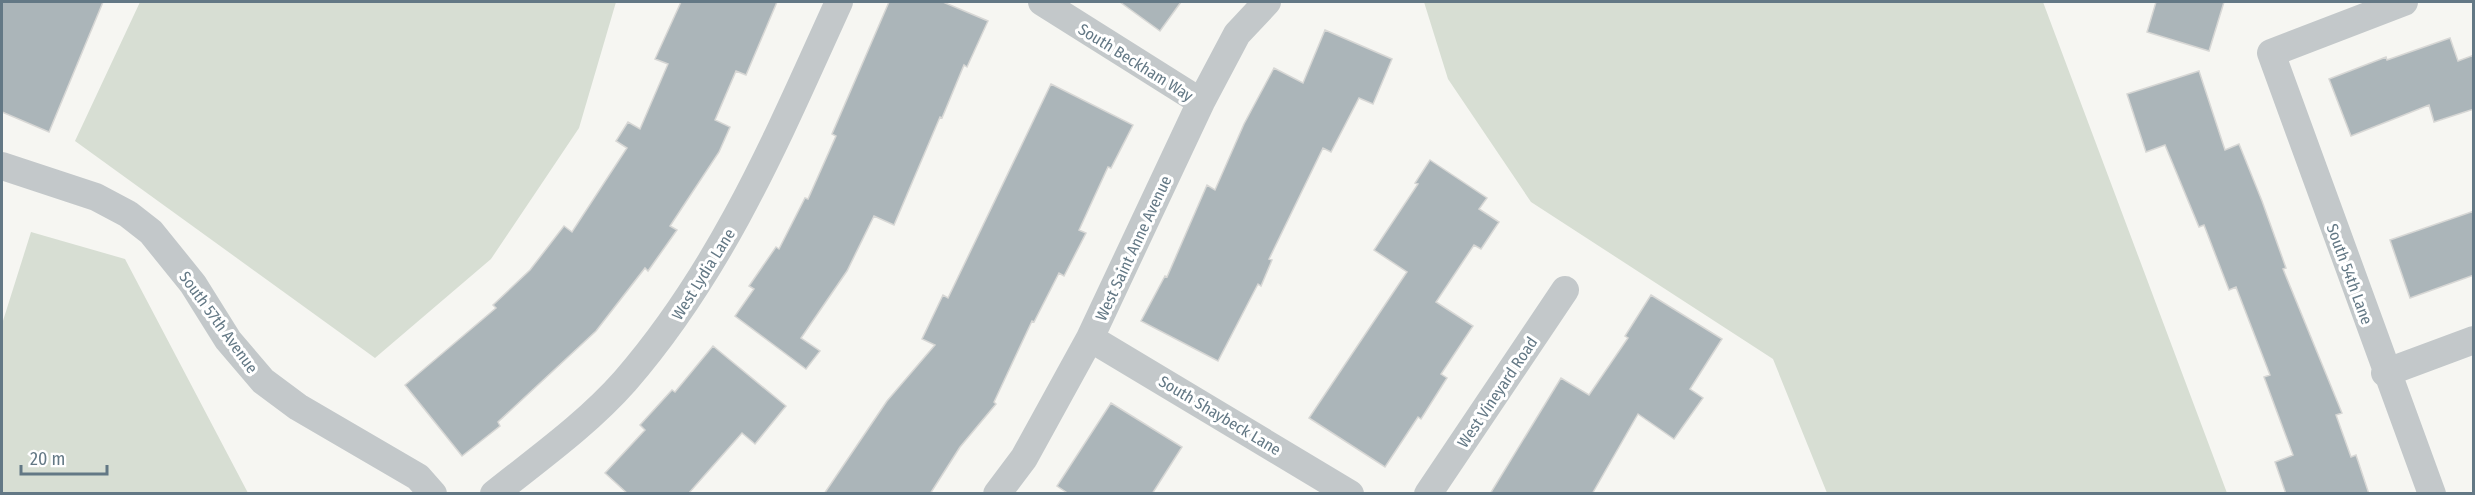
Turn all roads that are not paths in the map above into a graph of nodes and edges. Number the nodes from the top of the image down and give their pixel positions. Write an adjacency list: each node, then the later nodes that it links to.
1 (839, 2): 12 (street, West Lydia Lane)
2 (1042, 2): 5 (street, South Beckham Way)
3 (1267, 2): 5 (street, West Saint Anne Avenue)
4 (2404, 2): 10 (street, South 54th Lane)
5 (1201, 102): 8 (street, West Saint Anne Avenue)
6 (2, 166): 11 (street, South 57th Avenue)
7 (1565, 290): 15 (street, West Vineyard Road)
8 (1090, 338): 13 (street, West Saint Anne Avenue); 14 (street, South Shaybeck Lane)
9 (2474, 340): 10 (street)
10 (2385, 373): 16 (street, South 54th Lane)
11 (433, 494)
12 (494, 494)
13 (997, 494)
14 (1350, 494)
15 (1428, 494)
16 (2432, 494)

